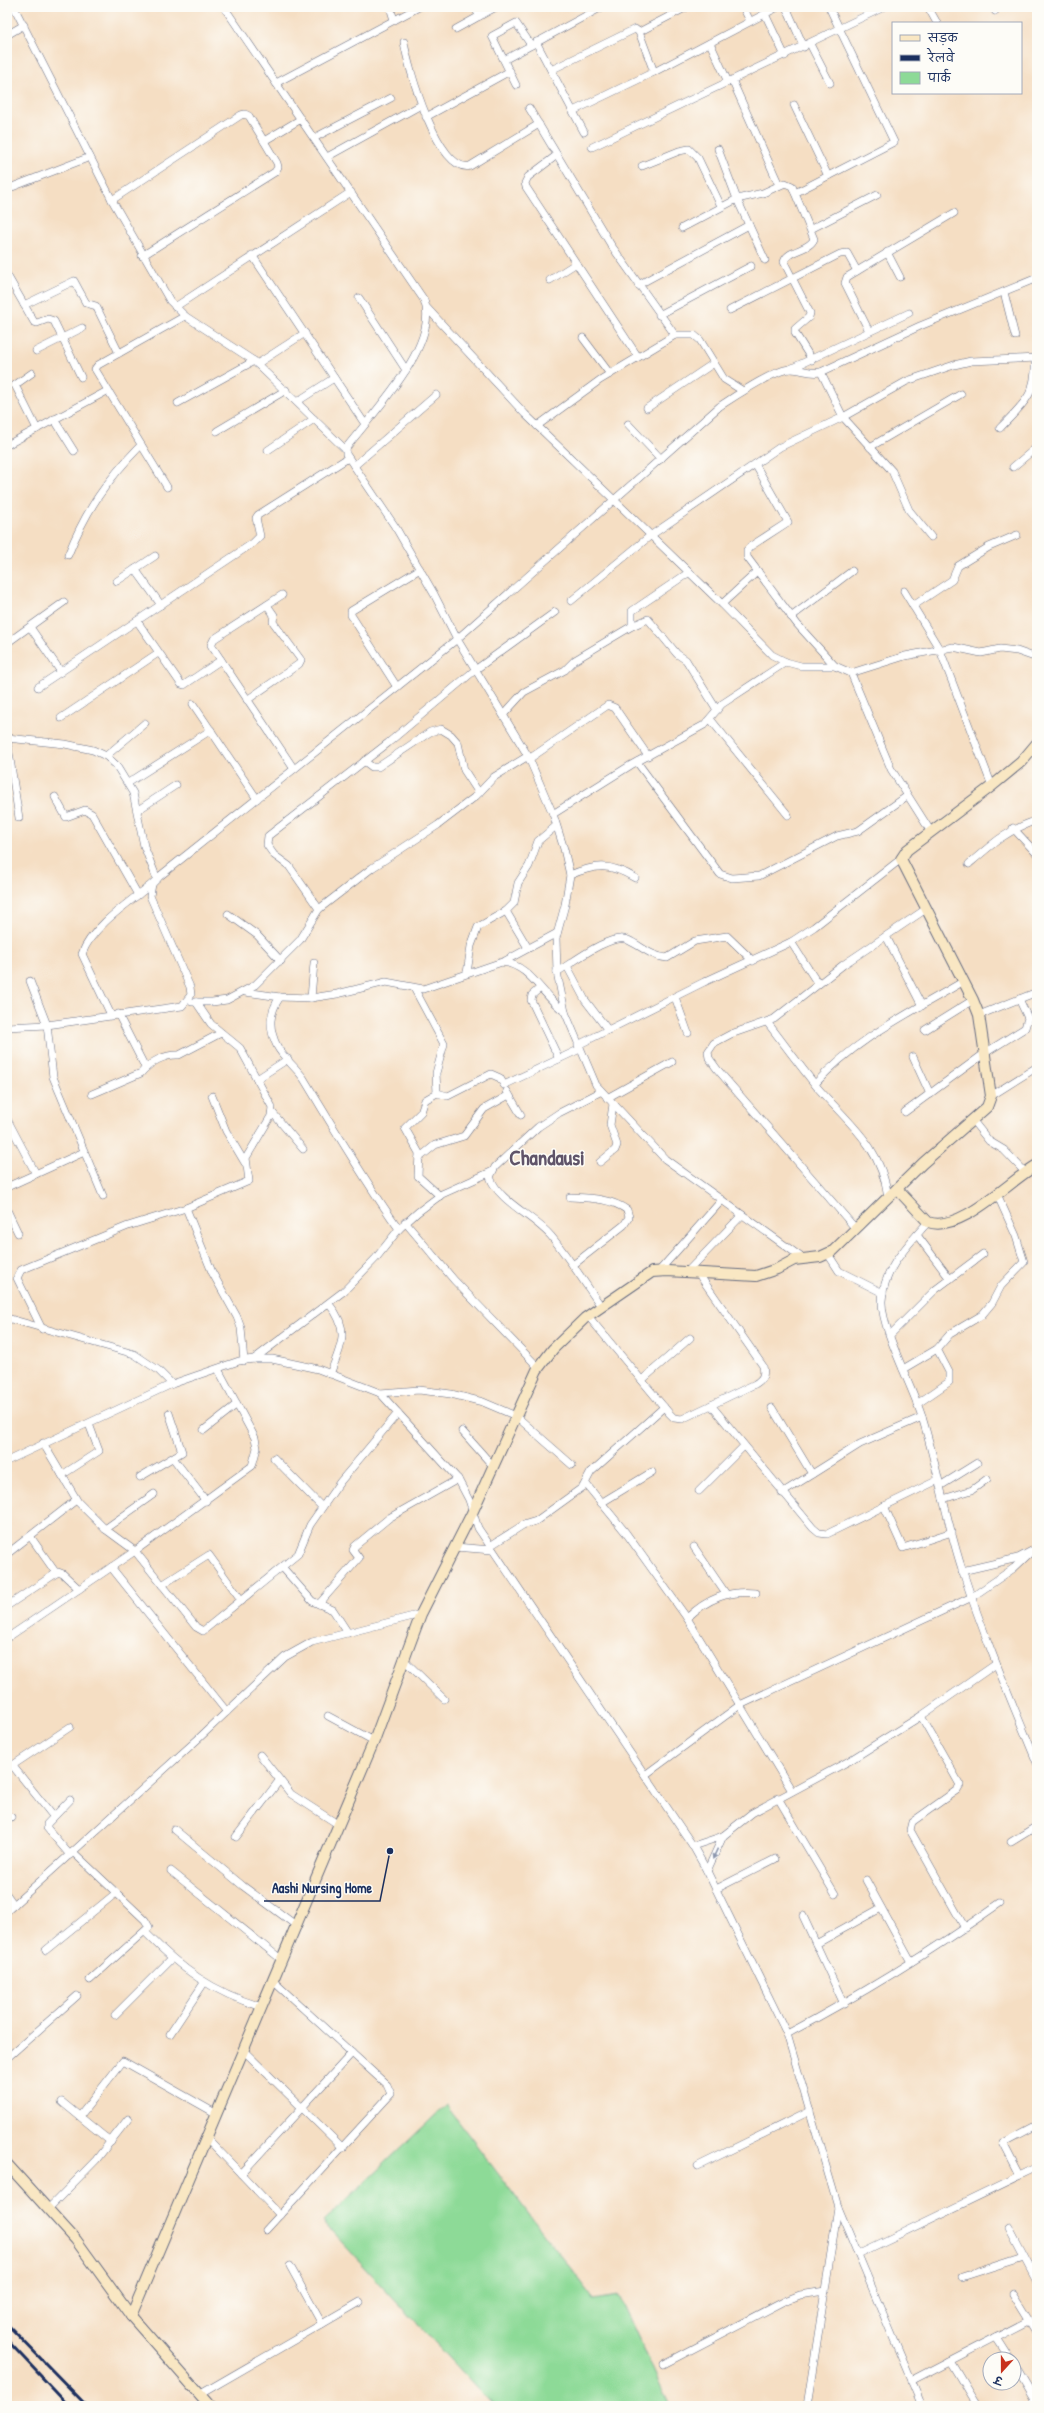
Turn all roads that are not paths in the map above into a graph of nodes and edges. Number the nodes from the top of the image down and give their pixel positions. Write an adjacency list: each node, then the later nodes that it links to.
1 (14, 7): 21 (street)
2 (224, 7): 36 (street)
3 (390, 7): 18 (street)
4 (419, 7): 18 (street)
5 (474, 7): 17 (street)
6 (496, 7): 17 (street)
7 (602, 7): 15 (street)
8 (687, 7): 24 (street)
9 (743, 7): 19 (street)
10 (778, 7): 16 (street)
11 (786, 7): 29 (street)
12 (829, 7): 23 (street)
13 (884, 7): 23 (street)
14 (928, 7): 20 (street)
15 (588, 10): 28 (street)
16 (765, 14): 19 (street); 30 (street)
17 (480, 16): 22 (street)
18 (394, 20): 36 (street)
19 (750, 21): 27 (street)
20 (936, 22)
21 (24, 25): 25 (street); 53 (street)
22 (456, 29)
23 (840, 30): 29 (street); 56 (street)
24 (640, 32): 32 (street); 34 (street)
25 (7, 35)
26 (404, 42): 40 (street)
27 (710, 43): 34 (street); 35 (street)
28 (534, 44): 31 (street); 31 (street); 32 (street)
29 (807, 45): 30 (street); 37 (street)
30 (785, 56): 35 (street)
31 (504, 60): 33 (street)
32 (551, 70): 43 (street)
33 (510, 71): 38 (street); 44 (street)
34 (654, 72): 43 (street)
35 (730, 81): 50 (street); 57 (street)
36 (276, 83): 45 (street)
37 (830, 83)
38 (516, 85)
39 (391, 98): 48 (street)
40 (421, 105): 44 (street); 54 (street)
41 (794, 105): 56 (street)
42 (529, 108): 46 (street)
43 (573, 111): 47 (street)
44 (426, 116): 46 (street)
45 (301, 119): 48 (street); 49 (street)
46 (539, 124): 52 (street)
47 (584, 132)
48 (314, 138): 54 (street)
49 (264, 141): 63 (street); 71 (street)
50 (592, 147)
51 (718, 148): 62 (street)
52 (557, 155): 73 (street); 81 (street)
53 (90, 157): 58 (street); 63 (street)
54 (327, 157): 59 (street)
55 (642, 166): 64 (street)
56 (828, 176): 60 (street)
57 (779, 185): 60 (street); 62 (street)
58 (7, 189)
59 (350, 192): 70 (street); 86 (street)
60 (795, 193): 68 (street)
61 (877, 195): 68 (street)
62 (737, 199): 64 (street); 66 (street)
63 (112, 200): 71 (street)
64 (721, 206): 67 (street)
65 (954, 213): 69 (street)
66 (749, 225): 72 (street); 81 (street)
67 (682, 228)
68 (811, 229): 79 (street)
69 (886, 252): 75 (street); 77 (street)
70 (252, 255): 85 (street); 93 (street)
71 (142, 256): 85 (street)
72 (765, 260)
73 (575, 264): 80 (street); 100 (street)
74 (751, 266): 89 (street)
75 (857, 271): 79 (street); 92 (street)
76 (7, 275): 84 (street)
77 (900, 277)
78 (1037, 278): 82 (street)
79 (792, 279): 87 (street); 102 (street)
80 (550, 280)
81 (638, 285): 89 (street)
82 (1004, 292): 95 (street); 107 (street)
83 (359, 298): 106 (street)
84 (24, 305): 96 (street); 99 (street)
85 (174, 307): 90 (street)
86 (427, 308): 106 (street); 126 (street)
87 (730, 310)
88 (909, 313): 92 (street)
89 (659, 314): 94 (street)
90 (186, 316): 99 (street); 103 (street)
91 (82, 328): 96 (street)
92 (869, 331): 102 (street)
93 (305, 333): 103 (street); 111 (street)
94 (676, 335): 100 (street); 104 (street)
95 (1015, 336)
96 (62, 338): 98 (street); 110 (street)
97 (583, 338): 109 (street)
98 (36, 351)
99 (119, 353): 114 (street)
100 (638, 357): 109 (street)
101 (1036, 358): 112 (street); 121 (street)
102 (812, 360): 105 (street)
103 (256, 362): 113 (street); 119 (street)
104 (714, 363): 115 (street); 120 (street)
105 (792, 369): 107 (street); 115 (street)
106 (406, 370): 124 (street)
107 (821, 372): 121 (street)
108 (32, 373): 128 (street)
109 (610, 374): 126 (street)
110 (81, 377)
111 (334, 378): 118 (street); 124 (street)
112 (1036, 382): 127 (street)
113 (286, 390): 118 (street); 129 (street)
114 (107, 391): 123 (street); 131 (street)
115 (743, 391): 138 (street)
116 (961, 394): 132 (street)
117 (436, 395): 140 (street)
118 (298, 402): 122 (street)
119 (178, 403)
120 (647, 408)
121 (843, 417): 132 (street); 139 (street)
122 (314, 418): 135 (street); 136 (street)
123 (54, 420): 128 (street); 134 (street)
124 (365, 424): 136 (street)
125 (628, 424): 138 (street)
126 (537, 426): 143 (street)
127 (1000, 428)
128 (37, 429): 130 (street)
129 (217, 431)
130 (7, 445)
131 (141, 445): 142 (street); 147 (street)
132 (870, 447): 146 (street)
133 (1037, 447): 141 (street)
134 (74, 450)
135 (268, 450)
136 (346, 450): 137 (street)
137 (348, 458): 140 (street); 160 (street)
138 (661, 459): 143 (street)
139 (755, 464): 145 (street); 151 (street)
140 (354, 466): 150 (street)
141 (1013, 467)
142 (167, 487)
143 (614, 498): 145 (street); 168 (street)
144 (1017, 535): 162 (street)
145 (650, 536): 153 (street); 157 (street)
146 (931, 537)
147 (68, 555)
148 (155, 556): 149 (street)
149 (135, 569): 154 (street); 160 (street)
150 (420, 570): 168 (street); 180 (street)
151 (758, 571): 159 (street); 164 (street)
152 (852, 571): 164 (street)
153 (688, 573): 159 (street); 166 (street)
154 (117, 581)
155 (904, 591): 162 (street)
156 (282, 595): 161 (street)
157 (571, 601)
158 (64, 602): 167 (street)
159 (722, 604): 174 (street)
160 (161, 605): 165 (street)
161 (267, 605): 173 (street); 181 (street)
162 (914, 606): 170 (street)
163 (555, 612): 176 (street)
164 (791, 617): 175 (street)
165 (137, 621): 171 (street); 177 (street)
166 (632, 626): 183 (street); 184 (street)
167 (30, 627): 169 (street); 177 (street)
168 (456, 639): 176 (street); 180 (street)
169 (7, 643)
170 (940, 650): 172 (street); 178 (street); 199 (street)
171 (158, 653): 173 (street); 185 (street)
172 (1037, 658)
173 (221, 660): 181 (street)
174 (786, 662): 175 (street); 183 (street)
175 (835, 666): 178 (street)
176 (475, 670): 184 (street); 194 (street)
177 (61, 672): 179 (street)
178 (851, 674): 201 (street)
179 (38, 687)
180 (397, 687): 196 (street)
181 (248, 700): 196 (street)
182 (193, 704): 188 (street)
183 (717, 710): 186 (street)
184 (503, 715): 193 (street)
185 (61, 718)
186 (711, 720): 192 (street); 206 (street)
187 (145, 723): 191 (street)
188 (211, 730): 197 (street); 203 (street)
189 (7, 739): 191 (street); 207 (street)
190 (1037, 743): 199 (street)
191 (106, 756): 197 (street)
192 (648, 756): 193 (street); 195 (street)
193 (528, 757): 200 (street); 205 (street)
194 (364, 761): 200 (street); 219 (street)
195 (637, 762): 201 (street); 205 (street)
196 (294, 769): 203 (street)
197 (128, 783): 204 (street)
198 (176, 785): 204 (street)
199 (992, 786): 211 (street)
200 (479, 793): 219 (street)
201 (907, 796): 211 (street)
202 (55, 797): 218 (street)
203 (257, 798): 217 (street)
204 (138, 810): 217 (street)
205 (553, 814): 209 (street)
206 (788, 814)
207 (19, 818)
208 (1037, 820): 210 (street)
209 (556, 826): 215 (street); 221 (street)
210 (1013, 828): 212 (street); 214 (street)
211 (930, 832): 213 (street)
212 (1037, 854)
213 (901, 859): 220 (street); 225 (street)
214 (969, 864)
215 (570, 875): 216 (street); 223 (street)
216 (635, 878)
217 (154, 881): 218 (street); 245 (street)
218 (138, 895): 250 (street)
219 (319, 909): 227 (street)
220 (926, 909): 224 (street); 235 (street)
221 (506, 911): 226 (street); 233 (street)
222 (228, 914): 227 (street)
223 (557, 933): 226 (street); 232 (street)
224 (886, 936): 236 (street); 248 (street)
225 (791, 942): 228 (street); 236 (street)
226 (528, 948): 229 (street)
227 (280, 961): 239 (street)
228 (753, 961): 231 (street); 242 (street)
229 (502, 962): 233 (street); 238 (street)
230 (314, 963): 243 (street)
231 (567, 966): 232 (street); 255 (street)
232 (557, 972): 249 (street)
233 (467, 974): 237 (street)
234 (30, 981): 253 (street)
235 (964, 981): 246 (street); 248 (street)
236 (818, 984): 252 (street)
237 (414, 988): 243 (street); 271 (street)
238 (539, 989): 249 (street); 263 (street)
239 (245, 992): 241 (street); 247 (street)
240 (1037, 992): 244 (street)
241 (280, 997): 243 (street); 262 (street)
242 (675, 997): 255 (street); 258 (street)
243 (311, 998)
244 (1019, 999): 251 (street); 260 (street)
245 (188, 1000): 247 (street); 250 (street)
246 (973, 1000): 251 (street); 256 (street)
247 (196, 1002): 257 (street)
248 (922, 1006): 268 (street)
249 (565, 1012): 259 (street)
250 (114, 1015): 253 (street); 265 (street)
251 (979, 1016): 260 (street)
252 (767, 1022): 268 (street); 307 (street)
253 (47, 1025): 254 (street); 285 (street)
254 (7, 1027)
255 (608, 1030): 259 (street)
256 (925, 1030)
257 (221, 1033): 265 (street); 267 (street)
258 (688, 1033)
259 (579, 1047): 263 (street); 270 (street)
260 (985, 1053): 273 (street); 276 (street)
261 (913, 1057): 273 (street)
262 (288, 1059): 267 (street); 306 (street)
263 (559, 1059): 269 (street)
264 (672, 1062): 277 (street)
265 (145, 1067): 272 (street)
266 (1037, 1067): 276 (street)
267 (257, 1078): 279 (street)
268 (815, 1084): 299 (street)
269 (504, 1085): 271 (street); 274 (street)
270 (600, 1092): 277 (street); 290 (street)
271 (437, 1093): 286 (street)
272 (92, 1094)
273 (930, 1094): 280 (street)
274 (509, 1095): 281 (street); 286 (street)
275 (212, 1096): 288 (street)
276 (991, 1096): 283 (street)
277 (607, 1098): 278 (street)
278 (612, 1104): 287 (street); 300 (street)
279 (272, 1112): 284 (street); 288 (street)
280 (905, 1112)
281 (521, 1115)
282 (7, 1119): 292 (street)
283 (973, 1121): 291 (street); 294 (street)
284 (303, 1149)
285 (84, 1152): 292 (street); 296 (street)
286 (418, 1158): 297 (street)
287 (600, 1162)
288 (245, 1163): 301 (street)
289 (1037, 1165): 291 (street)
290 (491, 1172): 297 (street); 313 (street)
291 (1024, 1172): 295 (street)
292 (36, 1174): 293 (street)
293 (7, 1186)
294 (897, 1189): 299 (street); 305 (street)
295 (996, 1194): 305 (street); 326 (street)
296 (103, 1196)
297 (440, 1196): 304 (street)
298 (570, 1197): 313 (street)
299 (888, 1197): 307 (street)
300 (722, 1200): 303 (street); 314 (street)
301 (186, 1208): 323 (street); 328 (street)
302 (7, 1210): 308 (street)
303 (742, 1215): 312 (street); 315 (street)
304 (405, 1222): 306 (street); 329 (street)
305 (928, 1222): 309 (street)
306 (399, 1229): 319 (street)
307 (856, 1229): 310 (street)
308 (18, 1233)
309 (917, 1235): 317 (street); 318 (street)
310 (828, 1254): 312 (street); 318 (street)
311 (983, 1254): 317 (street)
312 (801, 1257): 316 (street)
313 (573, 1265): 320 (street)
314 (659, 1272): 315 (street); 320 (street)
315 (687, 1272): 316 (street)
316 (698, 1273): 338 (street)
317 (950, 1279): 324 (street)
318 (883, 1293): 324 (street)
319 (329, 1304): 327 (street); 332 (street)
320 (600, 1306): 321 (street)
321 (588, 1316): 329 (street); 333 (street)
322 (7, 1318): 323 (street)
323 (42, 1329): 334 (street)
324 (890, 1335): 331 (street)
325 (690, 1338): 333 (street)
326 (937, 1349): 331 (street); 337 (street)
327 (254, 1359): 328 (street); 332 (street)
328 (244, 1360): 330 (street)
329 (539, 1368): 343 (street)
330 (218, 1369): 334 (street); 336 (street)
331 (904, 1369): 337 (street)
332 (330, 1374): 335 (street)
333 (642, 1380): 339 (street)
334 (172, 1384): 345 (street)
335 (380, 1393): 342 (street); 343 (street)
336 (237, 1404): 346 (street); 369 (street)
337 (917, 1404): 344 (street)
338 (711, 1405): 339 (street); 349 (street)
339 (664, 1407): 363 (street)
340 (772, 1408): 357 (street)
341 (169, 1413): 350 (street)
342 (398, 1413): 360 (street); 372 (street)
343 (516, 1416): 354 (street); 355 (street)
344 (922, 1417): 357 (street); 362 (street)
345 (89, 1424): 348 (street); 358 (street)
346 (204, 1430)
347 (462, 1431): 355 (street)
348 (43, 1443): 352 (street); 358 (street)
349 (743, 1447): 364 (street); 365 (street)
350 (173, 1458): 359 (street); 369 (street)
351 (274, 1458): 372 (street)
352 (7, 1461)
353 (976, 1463): 362 (street)
354 (572, 1465)
355 (493, 1466): 373 (street)
356 (652, 1472): 370 (street)
357 (812, 1474): 365 (street)
358 (62, 1475): 368 (street)
359 (140, 1477)
360 (458, 1479): 373 (street); 393 (street)
361 (987, 1479): 367 (street)
362 (939, 1483): 367 (street); 371 (street)
363 (586, 1484): 370 (street); 379 (street)
364 (699, 1491)
365 (782, 1493): 371 (street)
366 (154, 1494): 374 (street)
367 (943, 1499): 375 (street)
368 (76, 1500): 374 (street); 376 (street)
369 (206, 1501): 381 (street)
370 (601, 1503): 396 (street)
371 (884, 1506): 375 (street)
372 (322, 1507): 384 (street)
373 (472, 1513): 377 (street); 379 (street)
374 (105, 1529): 381 (street)
375 (952, 1532): 385 (street)
376 (30, 1536): 382 (street); 386 (street)
377 (455, 1547): 379 (street); 395 (street)
378 (694, 1547): 390 (street)
379 (491, 1548): 411 (street)
380 (1035, 1549): 385 (street); 391 (street)
381 (135, 1552): 383 (street); 387 (street)
382 (7, 1554)
383 (111, 1567): 388 (street); 403 (street)
384 (283, 1568): 392 (street); 393 (street)
385 (962, 1571): 391 (street)
386 (56, 1573): 388 (street); 394 (street)
387 (162, 1585): 392 (street); 392 (street)
388 (79, 1589): 398 (street)
389 (756, 1593): 390 (street)
390 (726, 1594): 396 (street)
391 (972, 1597): 400 (street); 402 (street)
392 (242, 1601)
393 (319, 1604): 397 (street)
394 (7, 1606)
395 (422, 1614): 397 (street); 399 (street)
396 (687, 1618): 402 (street)
397 (348, 1633): 403 (street)
398 (7, 1638)
399 (403, 1659): 401 (street); 407 (street)
400 (996, 1664): 405 (street); 409 (street)
401 (444, 1699)
402 (740, 1705): 411 (street); 413 (street)
403 (227, 1712): 424 (street)
404 (328, 1716): 407 (street)
405 (921, 1716): 413 (street); 439 (street)
406 (70, 1727): 410 (street)
407 (374, 1741): 417 (street)
408 (260, 1755): 412 (street)
409 (1037, 1763)
410 (10, 1767): 416 (street)
411 (645, 1775): 423 (street)
412 (279, 1781): 417 (street); 420 (street)
413 (792, 1791): 414 (street)
414 (778, 1798): 421 (street); 431 (street)
415 (70, 1800): 416 (street)
416 (53, 1816): 424 (street)
417 (339, 1825): 438 (street)
418 (1037, 1826): 422 (street)
419 (174, 1829): 438 (street)
420 (236, 1836)
421 (723, 1836): 423 (street); 427 (street, one-way to 427)
422 (1011, 1842)
423 (693, 1846): 427 (street)
424 (72, 1853): 430 (street); 434 (street)
425 (775, 1859): 429 (street)
426 (171, 1871): 444 (street)
427 (707, 1871): 429 (street)
428 (866, 1880): 435 (street)
429 (716, 1889): 454 (street)
430 (116, 1892): 440 (street); 442 (street)
431 (835, 1894)
432 (7, 1896): 434 (street)
433 (1000, 1902): 439 (street)
434 (14, 1905): 436 (street)
435 (881, 1908): 441 (street); 445 (street)
436 (7, 1911)
437 (803, 1916): 441 (street)
438 (297, 1926): 444 (street)
439 (965, 1928): 445 (street)
440 (145, 1932): 443 (street); 446 (street)
441 (816, 1944): 450 (street)
442 (46, 1950)
443 (171, 1959): 448 (street); 452 (street)
444 (282, 1960): 447 (street)
445 (911, 1962): 450 (street)
446 (90, 1980)
447 (273, 1981): 451 (street); 456 (street)
448 (204, 1983): 451 (street); 453 (street)
449 (76, 1996): 457 (street)
450 (844, 2004): 454 (street)
451 (262, 2007): 455 (street)
452 (115, 2015)
453 (170, 2034)
454 (787, 2034): 460 (street)
455 (244, 2051): 459 (street); 461 (street)
456 (352, 2053): 459 (street); 467 (street)
457 (7, 2058)
458 (62, 2102): 462 (street)
459 (301, 2108): 467 (street); 471 (street)
460 (810, 2112): 469 (street); 473 (street)
461 (217, 2114): 462 (street); 465 (street)
462 (80, 2116): 466 (street)
463 (128, 2119): 466 (street)
464 (1037, 2126): 472 (street)
465 (207, 2138): 471 (street); 486 (street)
466 (110, 2142): 474 (street)
467 (343, 2148): 475 (street)
468 (7, 2164): 474 (street)
469 (698, 2166)
470 (1037, 2168): 472 (street)
471 (241, 2174): 475 (street)
472 (1020, 2176): 478 (street)
473 (838, 2206): 478 (street); 483 (street)
474 (48, 2209): 486 (street)
475 (280, 2215): 477 (street)
476 (1009, 2228): 479 (street)
477 (266, 2230)
478 (858, 2254): 495 (street)
479 (1024, 2257): 481 (street); 482 (street)
480 (290, 2266): 488 (street)
481 (962, 2277)
482 (1037, 2281)
483 (825, 2291): 493 (street); 499 (street)
484 (1013, 2293): 487 (street)
485 (360, 2302): 488 (street)
486 (130, 2316): 496 (street)
487 (1029, 2320): 489 (street); 490 (street)
488 (322, 2324): 496 (street)
489 (1037, 2332)
490 (996, 2337): 491 (street); 492 (street)
491 (1005, 2351)
492 (950, 2361): 495 (street); 501 (street)
493 (664, 2364)
494 (1022, 2379): 497 (street)
495 (911, 2381): 500 (street)
496 (199, 2395): 498 (street)
497 (1037, 2404)
498 (210, 2406)
499 (807, 2406)
500 (922, 2406)
501 (977, 2406)

